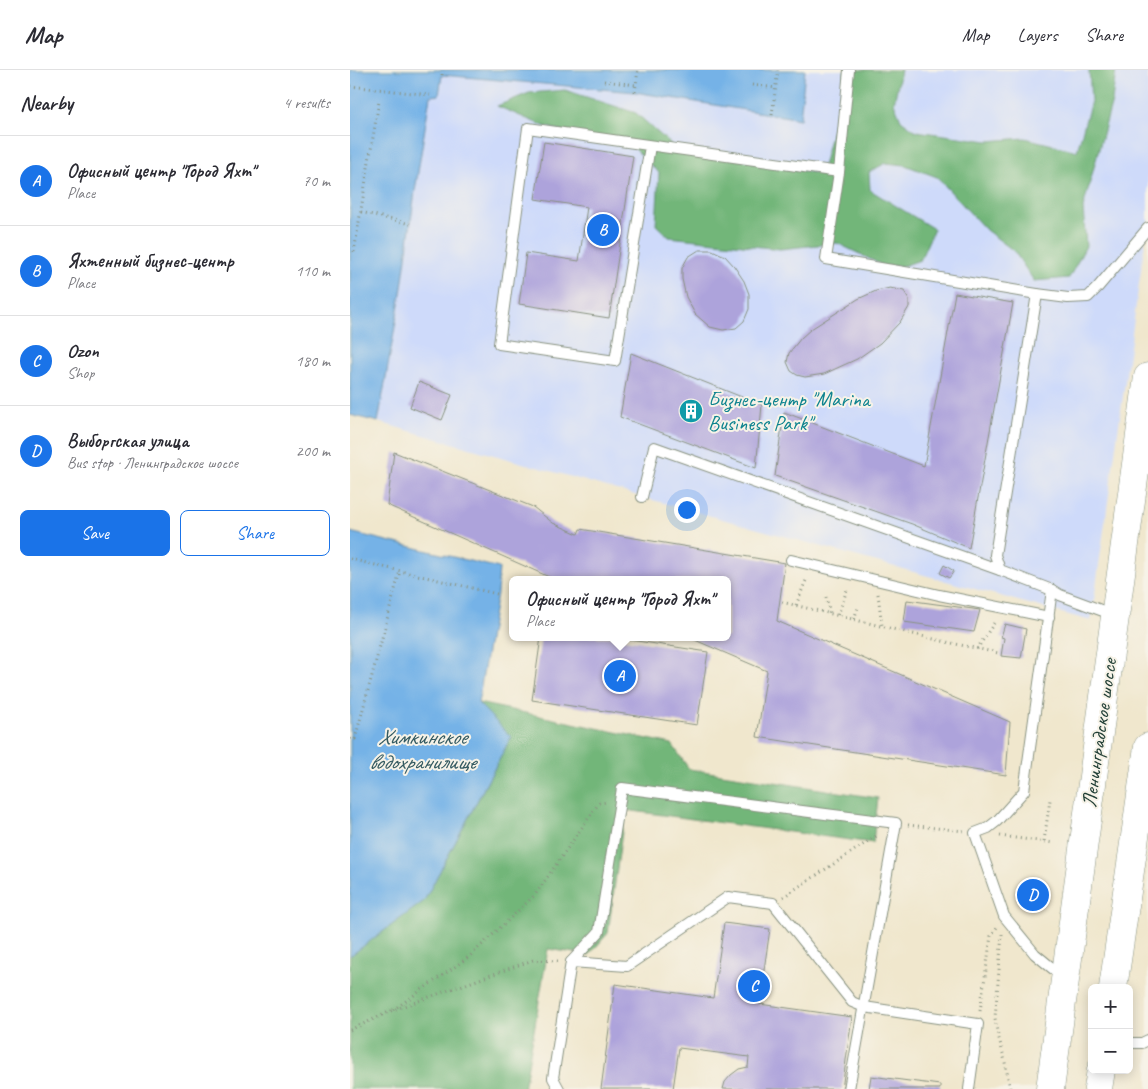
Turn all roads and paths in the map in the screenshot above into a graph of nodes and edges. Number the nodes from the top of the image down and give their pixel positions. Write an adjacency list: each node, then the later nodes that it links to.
1 (638, 70): 5 (path)
2 (778, 70): 8 (path)
3 (849, 70): 14 (lane)
4 (604, 81): 5 (path)
5 (636, 85): 9 (path)
6 (752, 85): 8 (path)
7 (350, 86): 10 (path)
8 (776, 88): 12 (path)
9 (636, 92)
10 (430, 95)
11 (379, 101): 15 (path)
12 (772, 114)
13 (650, 146): 13 (lane); 14 (lane)
14 (839, 172): 19 (lane)
15 (361, 212): 16 (path); 18 (path)
16 (410, 224)
17 (1148, 228): 19 (lane)
18 (354, 252)
19 (1037, 294): 24 (lane)
20 (1148, 377): 37 (main road, Ленинградское шоссе)
21 (642, 496): 24 (lane)
22 (350, 559): 25 (path)
23 (791, 560): 38 (lane)
24 (1000, 570): 29 (lane)
25 (400, 571): 30 (path); 44 (path)
26 (810, 571): 33 (path)
27 (850, 580): 36 (path)
28 (877, 586): 41 (path)
29 (1052, 590): 37 (lane); 38 (lane)
30 (497, 594)
31 (826, 597): 35 (path)
32 (782, 602): 33 (path)
33 (796, 605): 35 (path)
34 (859, 605): 40 (path)
35 (830, 613): 36 (path)
36 (838, 615): 40 (path)
37 (1115, 615): 53 (main road, Ленинградское шоссе)
38 (1049, 617): 51 (lane)
39 (997, 618): 42 (path)
40 (854, 619): 41 (path)
41 (882, 626): 42 (path)
42 (977, 649): 43 (path)
43 (998, 653)
44 (350, 738)
45 (1148, 747): 54 (main road)
46 (1050, 800): 49 (path)
47 (620, 802): 48 (lane); 52 (lane); 56 (path)
48 (896, 823): 50 (path); 55 (lane)
49 (1054, 843)
50 (773, 903): 52 (lane); 55 (lane)
51 (1004, 916): 53 (lane); 57 (path); 65 (path)
52 (571, 962): 56 (path); 62 (lane)
53 (1066, 979): 66 (main road, Ленинградское шоссе)
54 (1114, 984)
55 (864, 1007): 57 (lane); 63 (lane)
56 (393, 1010): 58 (path)
57 (978, 1024): 64 (lane)
58 (350, 1030)
59 (1148, 1040): 60 (lane)
60 (1133, 1042)
61 (1100, 1074): 67 (main road)
62 (559, 1089)
63 (849, 1089)
64 (969, 1089)
65 (1010, 1089)
66 (1050, 1089)
67 (1098, 1089)

